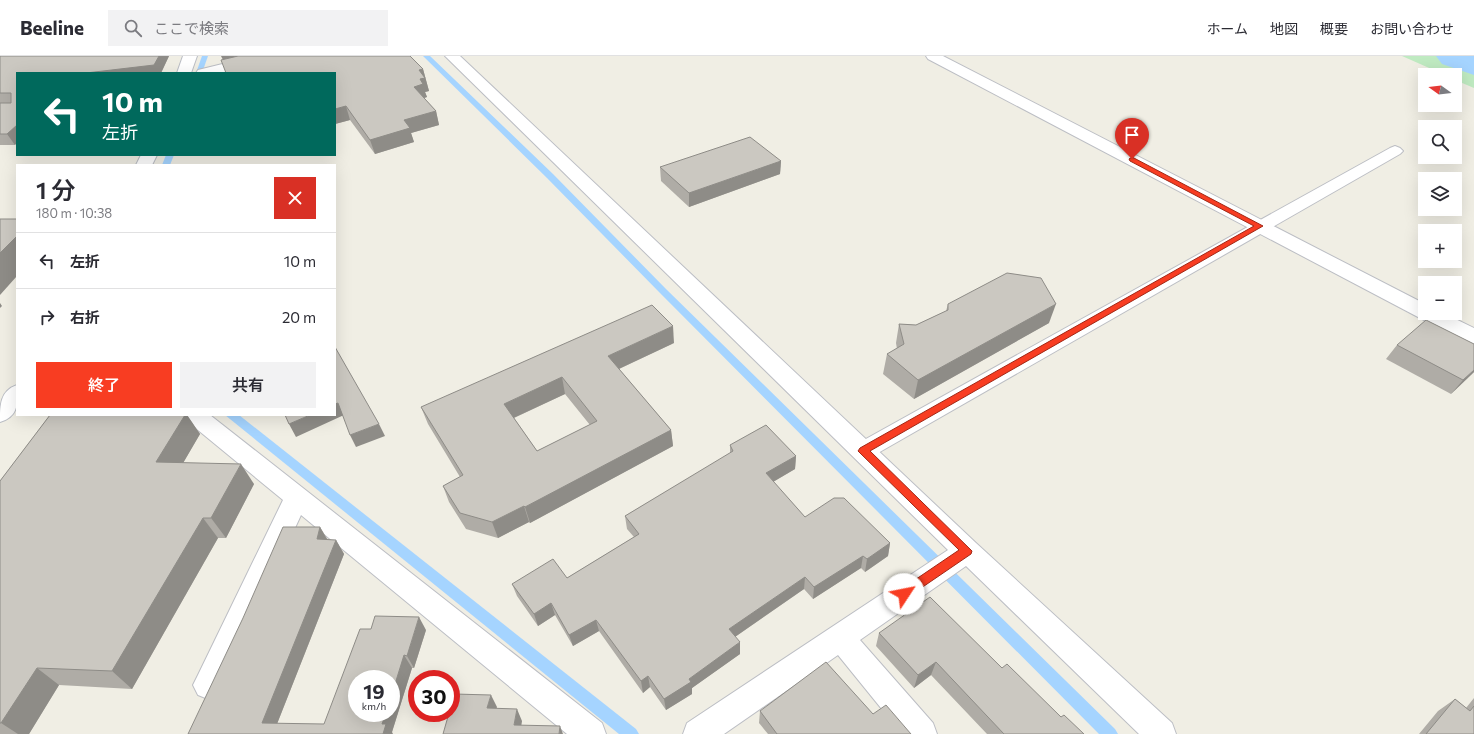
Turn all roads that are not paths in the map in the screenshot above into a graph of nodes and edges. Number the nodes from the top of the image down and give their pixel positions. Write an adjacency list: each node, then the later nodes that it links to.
1 (190, 56): 5 (street)
2 (272, 56): 6 (street)
3 (452, 56): 15 (street)
4 (933, 56): 8 (street)
5 (184, 72)
6 (207, 72)
7 (1395, 151): 8 (lane)
8 (1260, 226): 9 (street); 15 (lane)
9 (1418, 308)
10 (1441, 320): 11 (street)
11 (1474, 338)
12 (16, 394): 13 (street)
13 (0, 414)
14 (196, 416): 16 (street)
15 (863, 451): 17 (street)
16 (297, 497): 19 (street); 20 (street)
17 (967, 551): 18 (street); 23 (street)
18 (840, 637): 21 (street); 22 (street)
19 (208, 685)
20 (591, 734)
21 (698, 734)
22 (922, 734)
23 (1161, 734)

